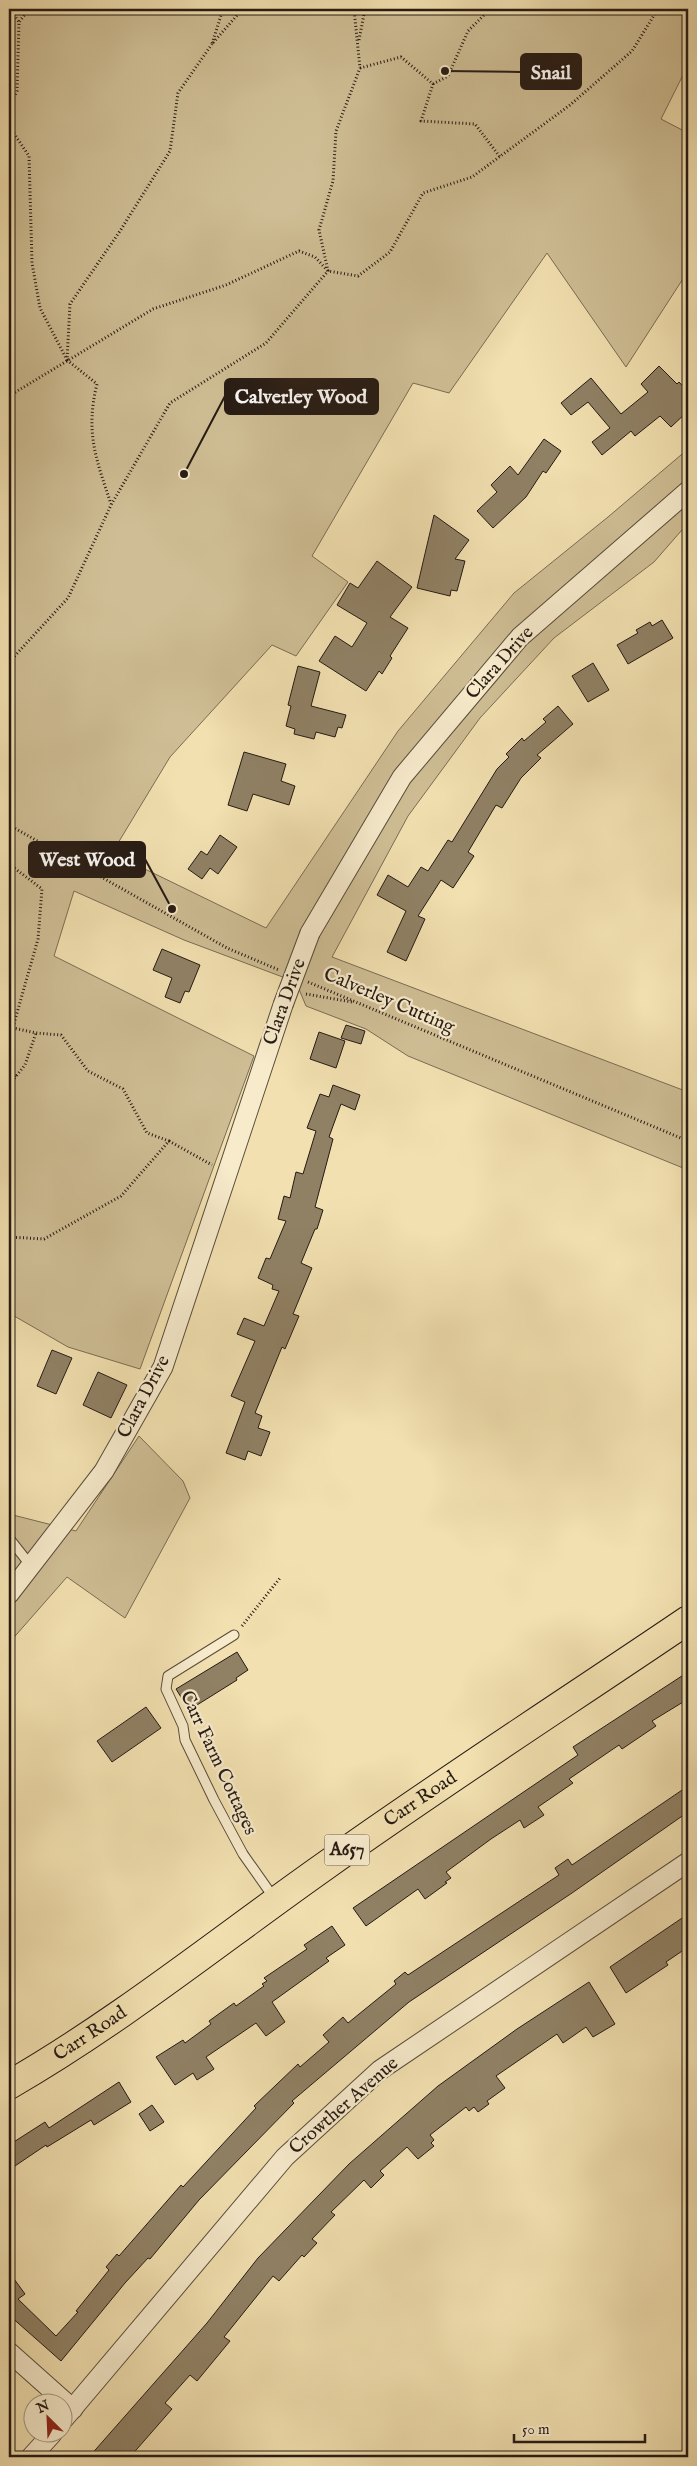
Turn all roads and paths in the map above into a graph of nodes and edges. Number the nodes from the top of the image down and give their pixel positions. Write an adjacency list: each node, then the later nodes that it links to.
1 (10, 9): 9 (path)
2 (28, 9): 9 (path)
3 (223, 9): 10 (path)
4 (249, 9): 10 (path)
5 (354, 9): 11 (path)
6 (366, 9): 11 (path)
7 (490, 9): 13 (path)
8 (658, 9): 16 (path)
9 (19, 22): 14 (path)
10 (212, 44): 18 (path)
11 (358, 44): 12 (path)
12 (360, 68): 13 (path); 17 (path)
13 (432, 84): 16 (path)
14 (9, 107)
15 (9, 129): 18 (path)
16 (500, 157): 17 (path)
17 (328, 271): 18 (path); 21 (path)
18 (67, 360): 19 (path); 21 (path)
19 (9, 396)
20 (688, 491): 26 (street, Clara Drive, bridge)
21 (111, 505): 22 (path)
22 (9, 665)
23 (9, 826): 26 (path)
24 (9, 864): 28 (path)
25 (306, 981): 27 (path, Calverley Cutting)
26 (286, 990): 27 (path); 36 (street, Clara Drive)
27 (358, 1003): 34 (path, Calverley Cutting)
28 (13, 1028): 29 (path); 30 (path)
29 (36, 1033): 32 (path); 33 (path)
30 (9, 1041)
31 (9, 1073): 32 (path)
32 (17, 1076): 35 (path)
33 (168, 1141): 36 (path); 37 (path)
34 (688, 1141)
35 (9, 1146)
36 (227, 1173): 39 (street, Clara Drive)
37 (9, 1237)
38 (9, 1538): 39 (lane)
39 (31, 1566): 41 (street, Clara Drive)
40 (280, 1578): 42 (path)
41 (9, 1594)
42 (247, 1620)
43 (688, 1620): 46 (main road, Carr Road / A657)
44 (234, 1635): 46 (lane, Carr Farm Cottages)
45 (688, 1862): 50 (street, Crowther Avenue)
46 (276, 1900): 47 (main road, Carr Road / A657)
47 (9, 2085)
48 (9, 2352): 49 (street)
49 (48, 2394)
50 (72, 2410)
51 (43, 2444): 52 (street)
52 (31, 2457)

